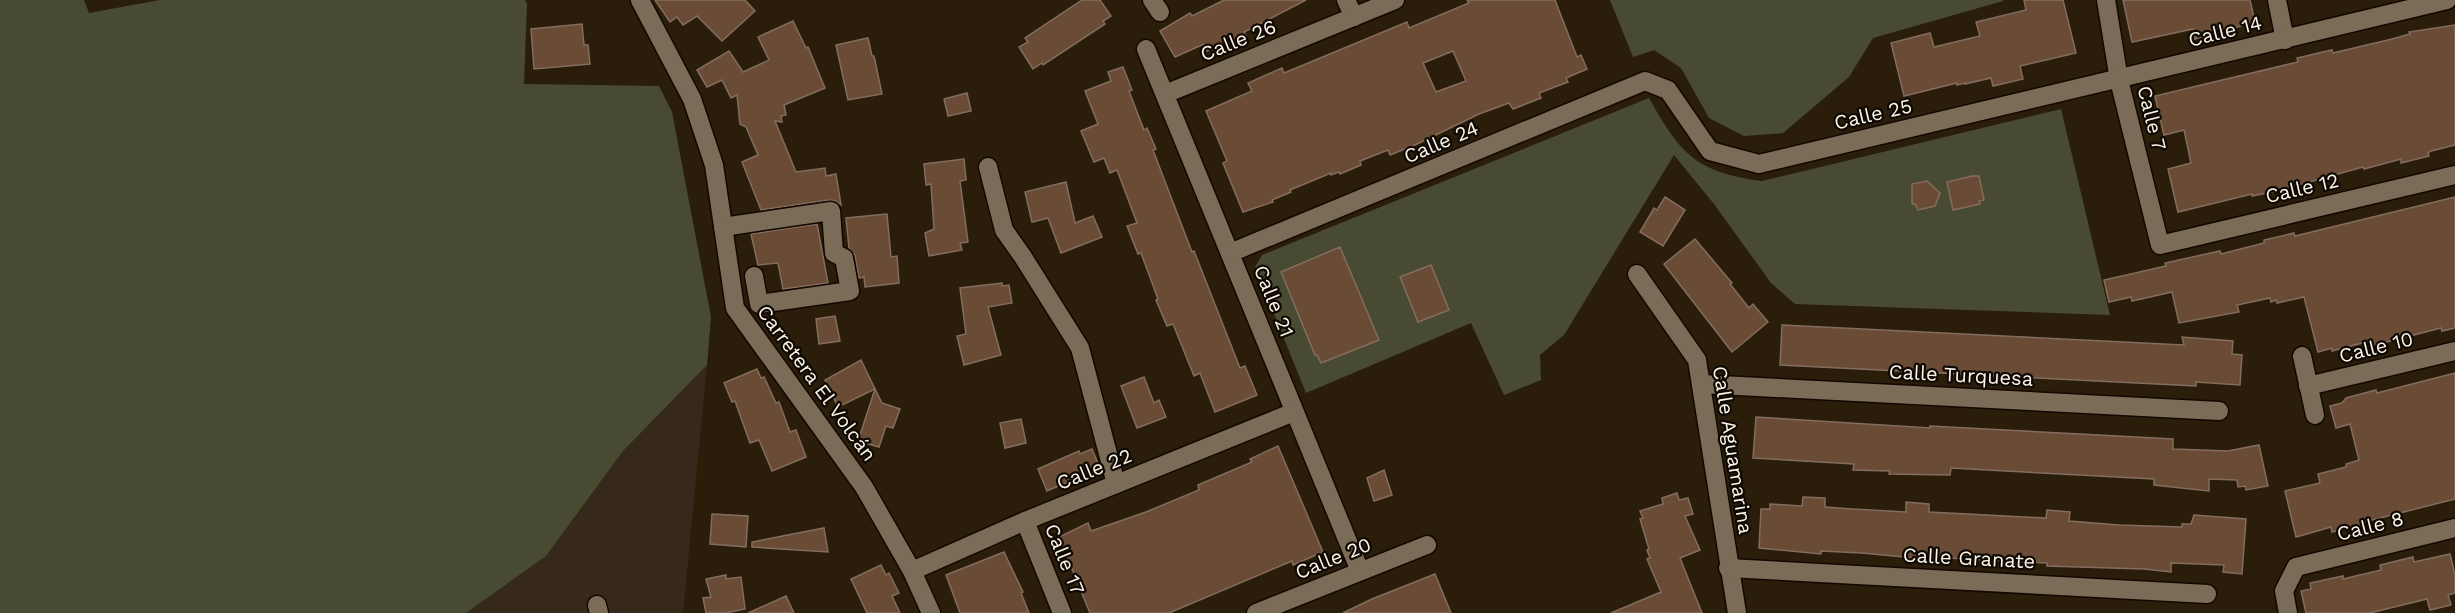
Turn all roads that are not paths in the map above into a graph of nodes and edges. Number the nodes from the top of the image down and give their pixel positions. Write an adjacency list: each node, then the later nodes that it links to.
1 (640, 0): 14 (street, Carretera El Volcán)
2 (1395, 0): 6 (street, Calle 26)
3 (2106, 0): 9 (street, Calle 7)
4 (2277, 0): 7 (street)
5 (2447, 0): 7 (street, Calle 14)
6 (1350, 8): 11 (street, Calle 26)
7 (2285, 40): 9 (street, Calle 14)
8 (1146, 49): 11 (street, Calle 21)
9 (2119, 80): 10 (street, Calle 25); 15 (street, Calle 7)
10 (1668, 90): 16 (street, Calle 24)
11 (1165, 94): 16 (street, Calle 21)
12 (987, 167): 28 (street)
13 (2455, 175): 15 (street, Calle 12)
14 (723, 227): 19 (street); 20 (street, Carretera El Volcán)
15 (2160, 245)
16 (1230, 253): 26 (street, Calle 21)
17 (1637, 274): 23 (street, Calle Aguamarina)
18 (754, 276): 19 (street)
19 (758, 296): 20 (street)
20 (733, 299): 33 (street, Carretera El Volcán)
21 (2455, 351): 24 (street, Calle 10)
22 (2302, 356): 24 (street)
23 (1701, 384): 25 (street, Calle Turquesa); 32 (street, Calle Aguamarina)
24 (2308, 386): 27 (street)
25 (2219, 411)
26 (1294, 412): 28 (street, Calle 22); 34 (street, Calle 21)
27 (2314, 415)
28 (1116, 484): 29 (street, Calle 22)
29 (1025, 521): 33 (street, Calle 22); 37 (street, Calle 17)
30 (2455, 528): 40 (street, Calle 8)
31 (1427, 545): 34 (street, Calle 20)
32 (1728, 568): 35 (street, Calle Granate); 39 (street, Calle Aguamarina)
33 (912, 570): 36 (street, Carretera El Volcán)
34 (1360, 571): 38 (street, Calle 20)
35 (2207, 594)
36 (931, 613)
37 (1062, 613)
38 (1256, 613)
39 (1737, 613)
40 (2289, 613)

